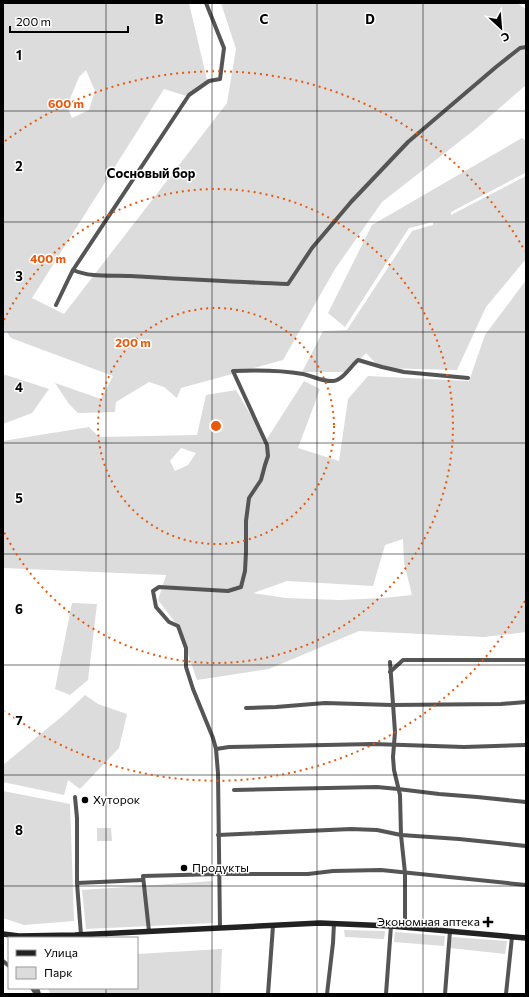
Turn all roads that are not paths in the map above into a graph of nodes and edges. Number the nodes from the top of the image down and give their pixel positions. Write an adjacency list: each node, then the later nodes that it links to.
1 (206, 4): 3 (street)
2 (526, 46): 3 (street)
3 (74, 270): 4 (street)
4 (56, 305)
5 (468, 378): 14 (street)
6 (526, 660): 8 (street)
7 (390, 662): 8 (street)
8 (390, 672): 10 (street)
9 (526, 702): 10 (street)
10 (392, 705): 11 (street); 12 (street)
11 (246, 708)
12 (394, 745): 13 (street); 14 (street); 15 (street)
13 (526, 745)
14 (216, 749): 19 (street)
15 (398, 789): 16 (street); 18 (street); 20 (street)
16 (234, 790)
17 (75, 797): 25 (street)
18 (526, 802)
19 (218, 835): 20 (street); 23 (street)
20 (401, 835): 21 (street); 22 (street)
21 (526, 846)
22 (405, 873): 23 (street); 26 (street); 30 (street)
23 (219, 874): 24 (street); 31 (street)
24 (143, 878): 25 (street); 33 (street)
25 (77, 883): 35 (street)
26 (526, 885)
27 (334, 924): 28 (main road); 29 (main road); 39 (street)
28 (273, 926): 31 (main road); 38 (street)
29 (391, 926): 30 (main road); 40 (street)
30 (405, 927): 32 (main road)
31 (220, 928): 33 (main road)
32 (450, 931): 36 (main road); 41 (street)
33 (149, 932): 35 (main road)
34 (3, 934): 35 (main road)
35 (76, 936)
36 (512, 937): 37 (main road); 42 (street)
37 (526, 938)
38 (268, 994)
39 (327, 994)
40 (386, 994)
41 (445, 994)
42 (506, 994)

